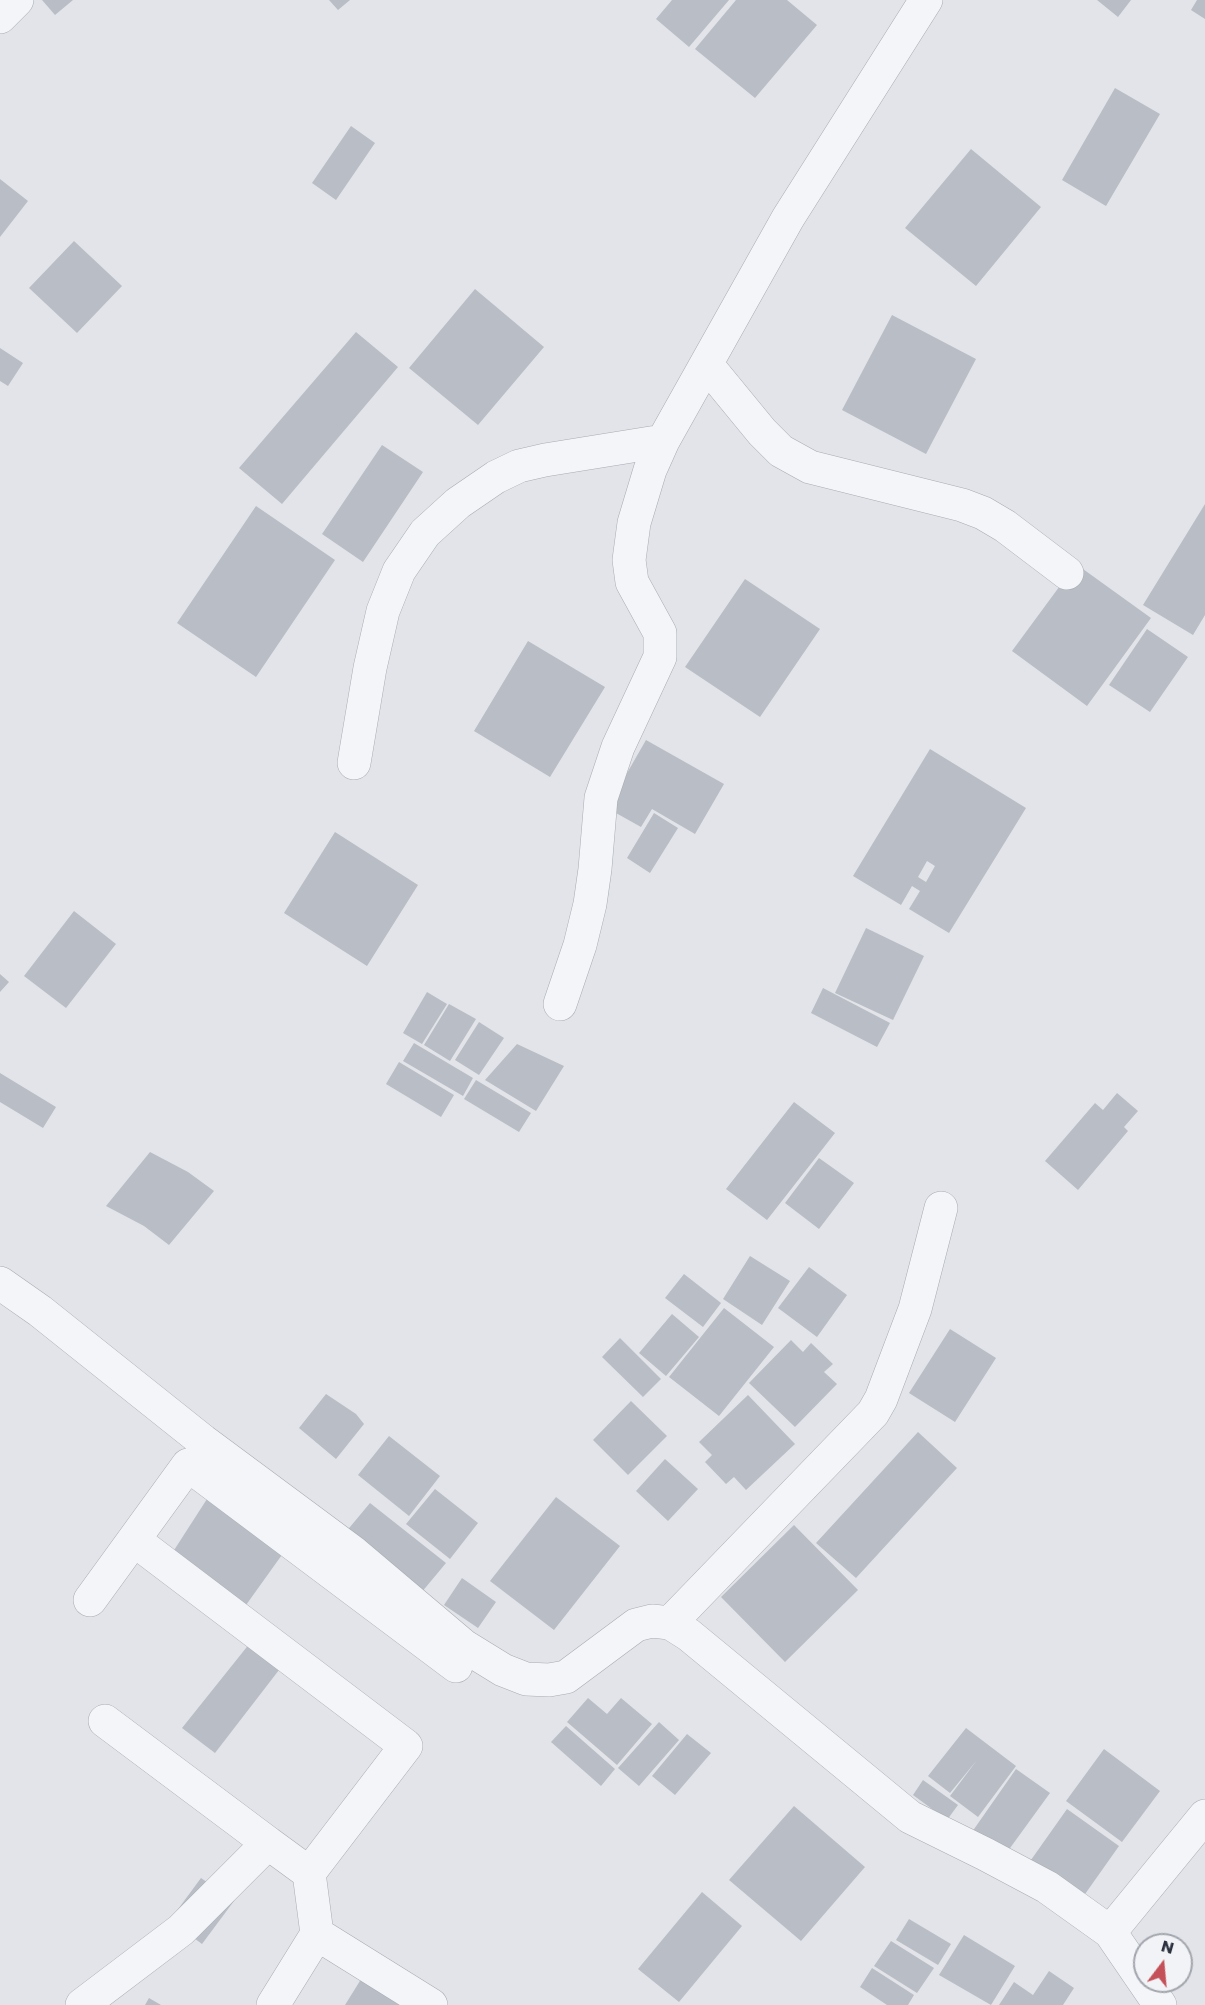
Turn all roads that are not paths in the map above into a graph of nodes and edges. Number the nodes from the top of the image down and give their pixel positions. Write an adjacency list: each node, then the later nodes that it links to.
1 (17, 0): 3 (street)
2 (926, 0): 4 (street)
3 (0, 17)
4 (707, 365): 5 (street); 6 (street)
5 (663, 441): 7 (street); 8 (street)
6 (1067, 573)
7 (354, 764)
8 (560, 1004)
9 (941, 1208): 13 (street)
10 (0, 1282): 13 (street)
11 (134, 1540): 12 (street); 14 (street); 18 (street)
12 (90, 1600)
13 (670, 1623): 19 (street)
14 (460, 1669)
15 (105, 1721): 17 (street)
16 (1205, 1816): 19 (street)
17 (268, 1843): 18 (street); 21 (street)
18 (309, 1873): 20 (street)
19 (1110, 1932): 24 (street)
20 (317, 1934): 22 (street); 23 (street)
21 (82, 2005)
22 (273, 2005)
23 (430, 2005)
24 (1160, 2005)

